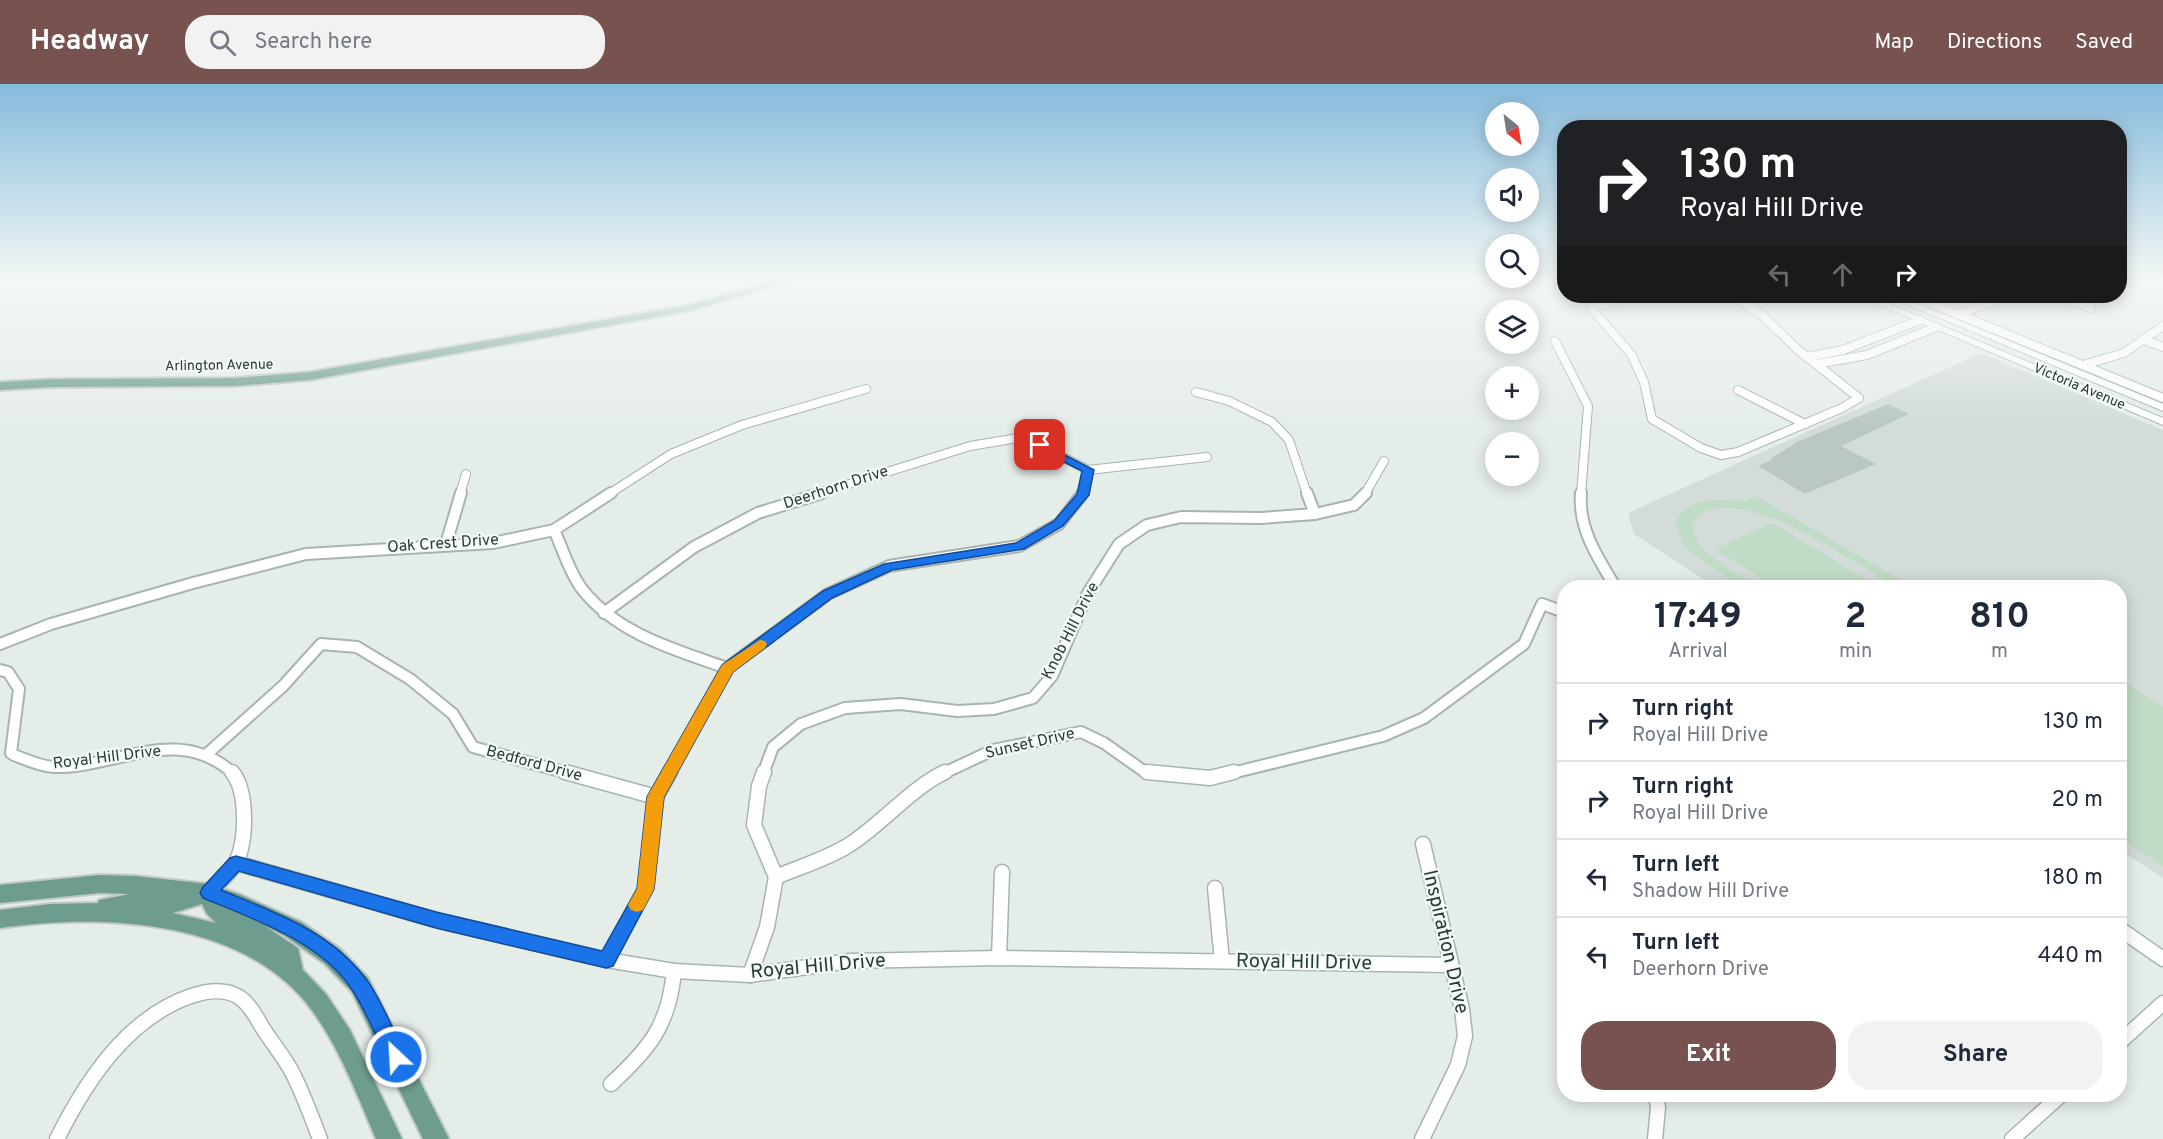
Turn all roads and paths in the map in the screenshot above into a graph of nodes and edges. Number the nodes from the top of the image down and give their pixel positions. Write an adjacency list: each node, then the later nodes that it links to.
1 (571, 329): 16 (main road, Arlington Avenue)
2 (1610, 329): 23 (street)
3 (1777, 329): 13 (street)
4 (1896, 329): 13 (street)
5 (1930, 329): 14 (street)
6 (1941, 329): 22 (main road, Victoria Avenue)
7 (1973, 329): 21 (main road, Victoria Avenue)
8 (1996, 329): 15 (street)
9 (2159, 329): 10 (street)
10 (2144, 340): 12 (street); 15 (street)
11 (1555, 341): 31 (street)
12 (2163, 347)
13 (1807, 357): 14 (street)
14 (1816, 364): 23 (street)
15 (2082, 365): 20 (street)
16 (0, 386)
17 (866, 389): 29 (street, Oak Crest Drive)
18 (1738, 390): 23 (street)
19 (1196, 392): 28 (street)
20 (2163, 398)
21 (2163, 408)
22 (2163, 422)
23 (1804, 424)
24 (1207, 457): 26 (street)
25 (1384, 461): 28 (street, Knob Hill Drive)
26 (1088, 470): 33 (street, Deerhorn Drive); 35 (street)
27 (466, 474): 30 (street)
28 (1315, 514): 42 (street, Knob Hill Drive)
29 (554, 530): 30 (street, Oak Crest Drive); 33 (street)
30 (446, 544): 34 (street, Oak Crest Drive)
31 (1611, 580)
32 (1557, 609): 42 (street, Sunset Drive)
33 (604, 613): 35 (street)
34 (0, 644)
35 (727, 668): 38 (street)
36 (0, 670): 37 (street, Royal Hill Drive)
37 (207, 754): 38 (street, Bedford Drive); 40 (street, Royal Hill Drive)
38 (656, 797): 51 (street)
39 (1423, 844): 53 (street, Inspiration Drive)
40 (236, 863): 44 (street); 51 (street, Royal Hill Drive)
41 (1002, 872): 49 (street)
42 (776, 877): 55 (street)
43 (1215, 888): 52 (street)
44 (209, 893): 45 (main road); 46 (main road); 56 (main road); 65 (main road)
45 (0, 894)
46 (77, 912): 47 (main road); 56 (main road)
47 (0, 919)
48 (2127, 934): 50 (street)
49 (999, 958): 52 (street, Royal Hill Drive); 55 (street, Royal Hill Drive)
50 (2163, 959)
51 (606, 960): 54 (street, Royal Hill Drive)
52 (1222, 961): 53 (street, Royal Hill Drive)
53 (1450, 965): 66 (street, Inspiration Drive)
54 (674, 971): 55 (street, Royal Hill Drive); 59 (street)
55 (750, 975)
56 (292, 976): 64 (main road)
57 (2163, 1003): 58 (street)
58 (2127, 1036)
59 (611, 1084)
60 (1657, 1102): 67 (street)
61 (2053, 1102): 68 (street)
62 (57, 1139): 63 (street)
63 (320, 1139)
64 (389, 1139)
65 (436, 1139)
66 (1422, 1139)
67 (1655, 1139)
68 (2013, 1139)

